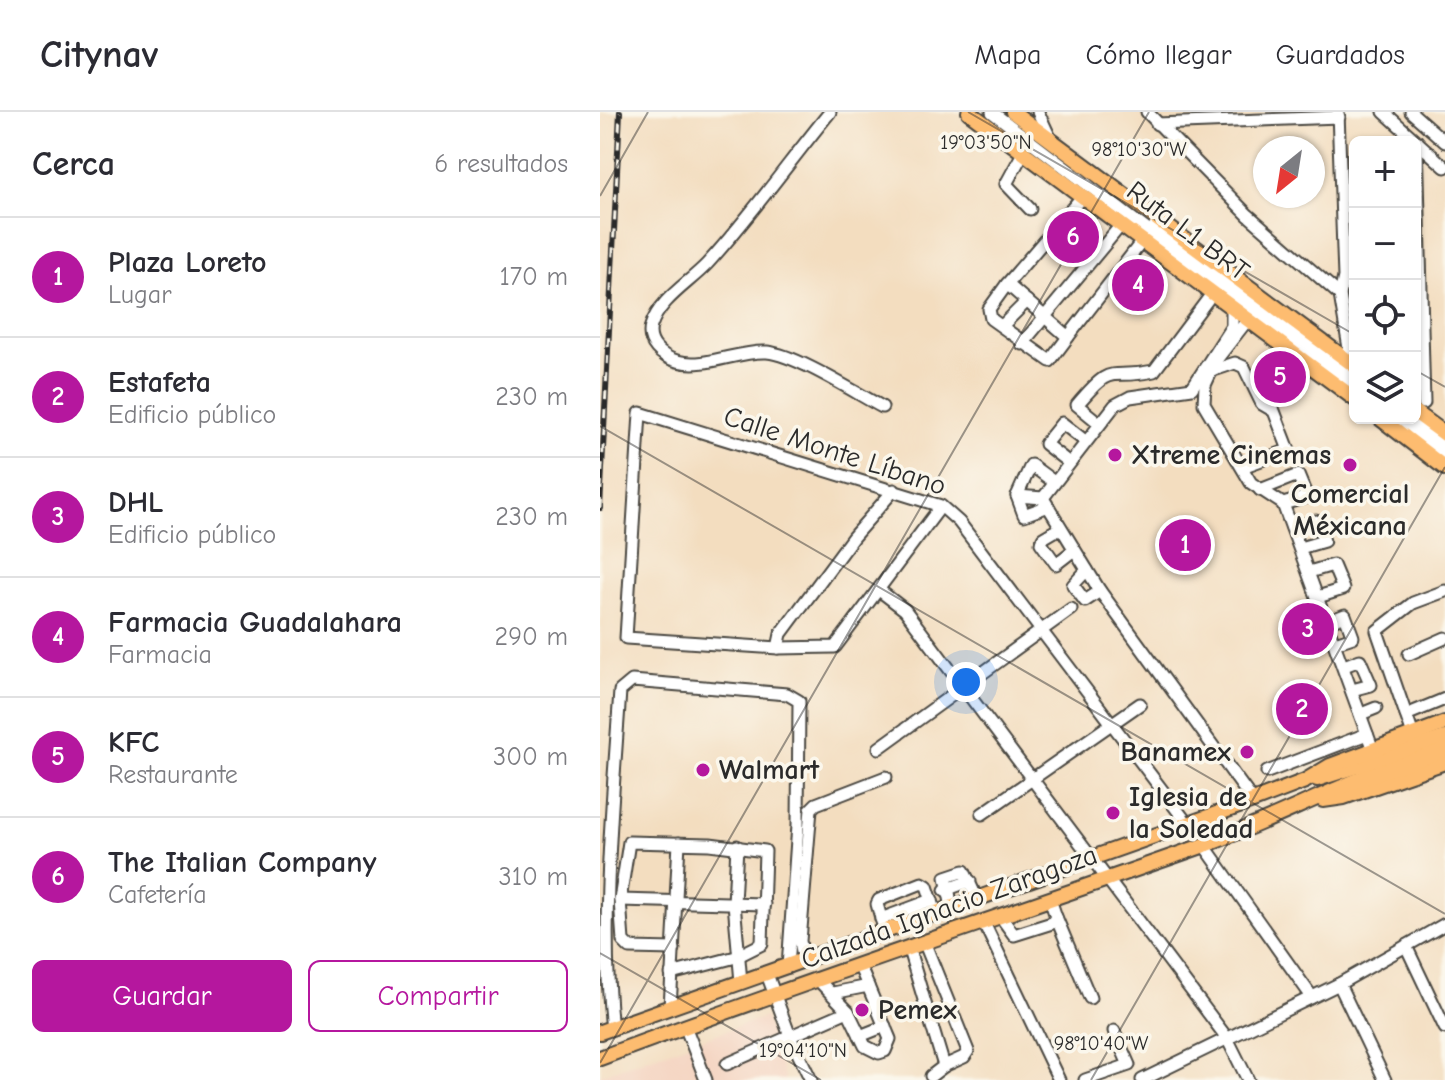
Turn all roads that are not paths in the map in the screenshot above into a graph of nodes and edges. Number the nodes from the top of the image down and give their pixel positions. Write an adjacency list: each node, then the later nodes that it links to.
1 (830, 112): 40 (street)
2 (969, 112): 16 (main road)
3 (992, 112): 38 (street, Ruta L1 BRT)
4 (1005, 112): 37 (street, Ruta L1 BRT)
5 (1013, 112): 13 (main road)
6 (1038, 112): 13 (street)
7 (1147, 112): 11 (street)
8 (1384, 112): 12 (street)
9 (1411, 112): 14 (street)
10 (1339, 114): 11 (street); 25 (street)
11 (1157, 124): 25 (street)
12 (1411, 136)
13 (1051, 141): 35 (main road)
14 (1445, 142)
15 (1421, 145): 17 (street)
16 (1023, 153): 18 (main road); 20 (street)
17 (1445, 167)
18 (1081, 198): 21 (main road); 23 (street)
19 (1418, 208): 34 (street)
20 (1030, 209)
21 (1121, 225): 22 (main road); 28 (street)
22 (1143, 240): 24 (main road); 31 (street)
23 (1007, 284): 26 (street); 30 (street)
24 (1214, 291): 27 (main road); 42 (street)
25 (1340, 295): 33 (street)
26 (1027, 301): 28 (street); 30 (street)
27 (1232, 306): 29 (main road); 42 (street)
28 (1044, 316): 31 (street); 32 (street)
29 (1249, 318): 36 (street); 39 (main road)
30 (1002, 326): 32 (street)
31 (1068, 337): 32 (street)
32 (1022, 344)
33 (1351, 352)
34 (1419, 352)
35 (1349, 357)
36 (1211, 371): 51 (street); 51 (street)
37 (1349, 373)
38 (1349, 383)
39 (1349, 394)
40 (882, 407)
41 (1421, 409): 46 (main road)
42 (1099, 423): 47 (street)
43 (1388, 424): 52 (main road)
44 (1403, 424): 49 (street)
45 (1416, 424): 48 (street)
46 (1445, 434)
47 (1085, 441): 50 (street); 50 (street)
48 (1445, 446)
49 (1445, 456)
50 (1068, 462): 53 (street)
51 (1242, 467): 55 (street)
52 (1445, 468)
53 (1054, 482): 56 (street); 57 (street)
54 (894, 490): 59 (street, Calle Monte Líbano); 75 (street); 75 (street, Calle Monte Líbano)
55 (1260, 490): 58 (street); 58 (street)
56 (1017, 496): 57 (street); 57 (street)
57 (1044, 503): 60 (street)
58 (1283, 504): 61 (street)
59 (941, 506): 66 (street); 72 (street, Calle Monte Líbano)
60 (1060, 528): 63 (street); 63 (street)
61 (1292, 528): 62 (street); 62 (street)
62 (1300, 548): 65 (street)
63 (1074, 550): 64 (street)
64 (1087, 570): 67 (street); 67 (street)
65 (1309, 572): 69 (street); 69 (street)
66 (879, 590): 75 (street); 78 (street)
67 (1100, 591): 100 (street)
68 (1445, 591): 83 (street)
69 (1318, 597): 71 (street)
70 (1071, 609): 72 (street)
71 (1327, 622): 74 (street); 74 (street)
72 (1042, 629): 78 (street); 85 (street, Calle Monte Líbano)
73 (1445, 638): 76 (street)
74 (1335, 643): 77 (street)
75 (778, 648)
76 (1409, 654)
77 (1344, 666): 79 (street); 79 (street)
78 (962, 685): 91 (street); 98 (street)
79 (1352, 690): 84 (street)
80 (1445, 699): 83 (street)
81 (1140, 704): 85 (street)
82 (1376, 708): 84 (street)
83 (1410, 713): 87 (street); 89 (street)
84 (1361, 714): 88 (street)
85 (1113, 723): 98 (street); 103 (street, Calle Monte Líbano)
86 (1445, 723): 87 (main road, Calzada Ignacio Zaragoza)
87 (1429, 729): 89 (main road, Calzada Ignacio Zaragoza)
88 (1367, 734): 92 (street); 96 (street)
89 (1413, 735): 92 (main road, Calzada Ignacio Zaragoza)
90 (1445, 738): 94 (main road, Calzada Ignacio Zaragoza)
91 (879, 748)
92 (1373, 750): 99 (main road, Calzada Ignacio Zaragoza)
93 (1445, 750): 94 (main road, Calzada Ignacio Zaragoza)
94 (1398, 760): 99 (main road, Calzada Ignacio Zaragoza); 101 (main road, Calzada Ignacio Zaragoza)
95 (1445, 762): 101 (main road, Calzada Ignacio Zaragoza)
96 (1267, 772)
97 (886, 777): 127 (street)
98 (1031, 777): 102 (street); 107 (street)
99 (1305, 781): 100 (main road, Calzada Ignacio Zaragoza)
100 (1253, 801): 103 (main road, Calzada Ignacio Zaragoza)
101 (1315, 802): 105 (main road, Calzada Ignacio Zaragoza)
102 (982, 814)
103 (1187, 823): 107 (main road, Calzada Ignacio Zaragoza)
104 (679, 843): 106 (street); 111 (street); 113 (street)
105 (1204, 845): 108 (main road, Calzada Ignacio Zaragoza); 138 (street)
106 (737, 846): 112 (street); 114 (street)
107 (1091, 858): 108 (street); 109 (main road, Calzada Ignacio Zaragoza)
108 (1105, 879): 110 (main road, Calzada Ignacio Zaragoza); 149 (street)
109 (977, 899): 116 (main road, Calzada Ignacio Zaragoza); 116 (street)
110 (1050, 899): 117 (main road, Calzada Ignacio Zaragoza); 118 (street)
111 (620, 900): 113 (street); 124 (street)
112 (734, 903): 113 (street); 114 (street); 126 (street)
113 (676, 904): 124 (street)
114 (764, 904): 126 (street)
115 (934, 907): 116 (main road, Calzada Ignacio Zaragoza); 120 (main road, Calzada Ignacio Zaragoza); 120 (street)
116 (952, 908)
117 (1001, 917): 118 (street); 119 (main road, Calzada Ignacio Zaragoza)
118 (1056, 917): 139 (street)
119 (984, 923): 122 (main road, Calzada Ignacio Zaragoza); 158 (street)
120 (883, 925): 127 (main road, Calzada Ignacio Zaragoza)
121 (1443, 927): 123 (street)
122 (925, 944): 125 (main road, Calzada Ignacio Zaragoza); 153 (street)
123 (1406, 946): 134 (street); 145 (street)
124 (674, 949): 130 (street)
125 (909, 950): 129 (main road, Calzada Ignacio Zaragoza); 153 (street)
126 (736, 957): 130 (street); 132 (street)
127 (804, 961): 128 (main road, Calzada Ignacio Zaragoza)
128 (788, 967): 131 (main road, Calzada Ignacio Zaragoza); 146 (street)
129 (860, 967): 133 (main road, Calzada Ignacio Zaragoza); 135 (street)
130 (671, 974): 141 (street)
131 (762, 976): 132 (main road, Calzada Ignacio Zaragoza); 137 (street); 140 (main road)
132 (741, 982): 141 (main road, Calzada Ignacio Zaragoza)
133 (820, 982): 136 (street); 137 (main road, Calzada Ignacio Zaragoza)
134 (1339, 984): 138 (street); 161 (street)
135 (868, 986): 136 (street); 144 (street)
136 (833, 993): 142 (street)
137 (773, 995): 140 (main road, Calzada Ignacio Zaragoza); 150 (street)
138 (1312, 997): 149 (street)
139 (1090, 998)
140 (738, 1006): 143 (main road, Calzada Ignacio Zaragoza)
141 (670, 1008): 146 (main road, Calzada Ignacio Zaragoza)
142 (848, 1011): 148 (street); 150 (street)
143 (685, 1026): 151 (main road, Calzada Ignacio Zaragoza); 156 (street)
144 (885, 1026): 148 (street); 148 (street)
145 (1445, 1028)
146 (606, 1031)
147 (1114, 1031): 159 (street)
148 (860, 1036)
149 (1227, 1038): 155 (street); 160 (street)
150 (791, 1039): 152 (street); 157 (street)
151 (600, 1058)
152 (727, 1064)
153 (944, 1066): 154 (street)
154 (931, 1076)
155 (1150, 1078)
156 (706, 1080)
157 (811, 1080)
158 (1059, 1080)
159 (1085, 1080)
160 (1248, 1080)
161 (1385, 1080)

